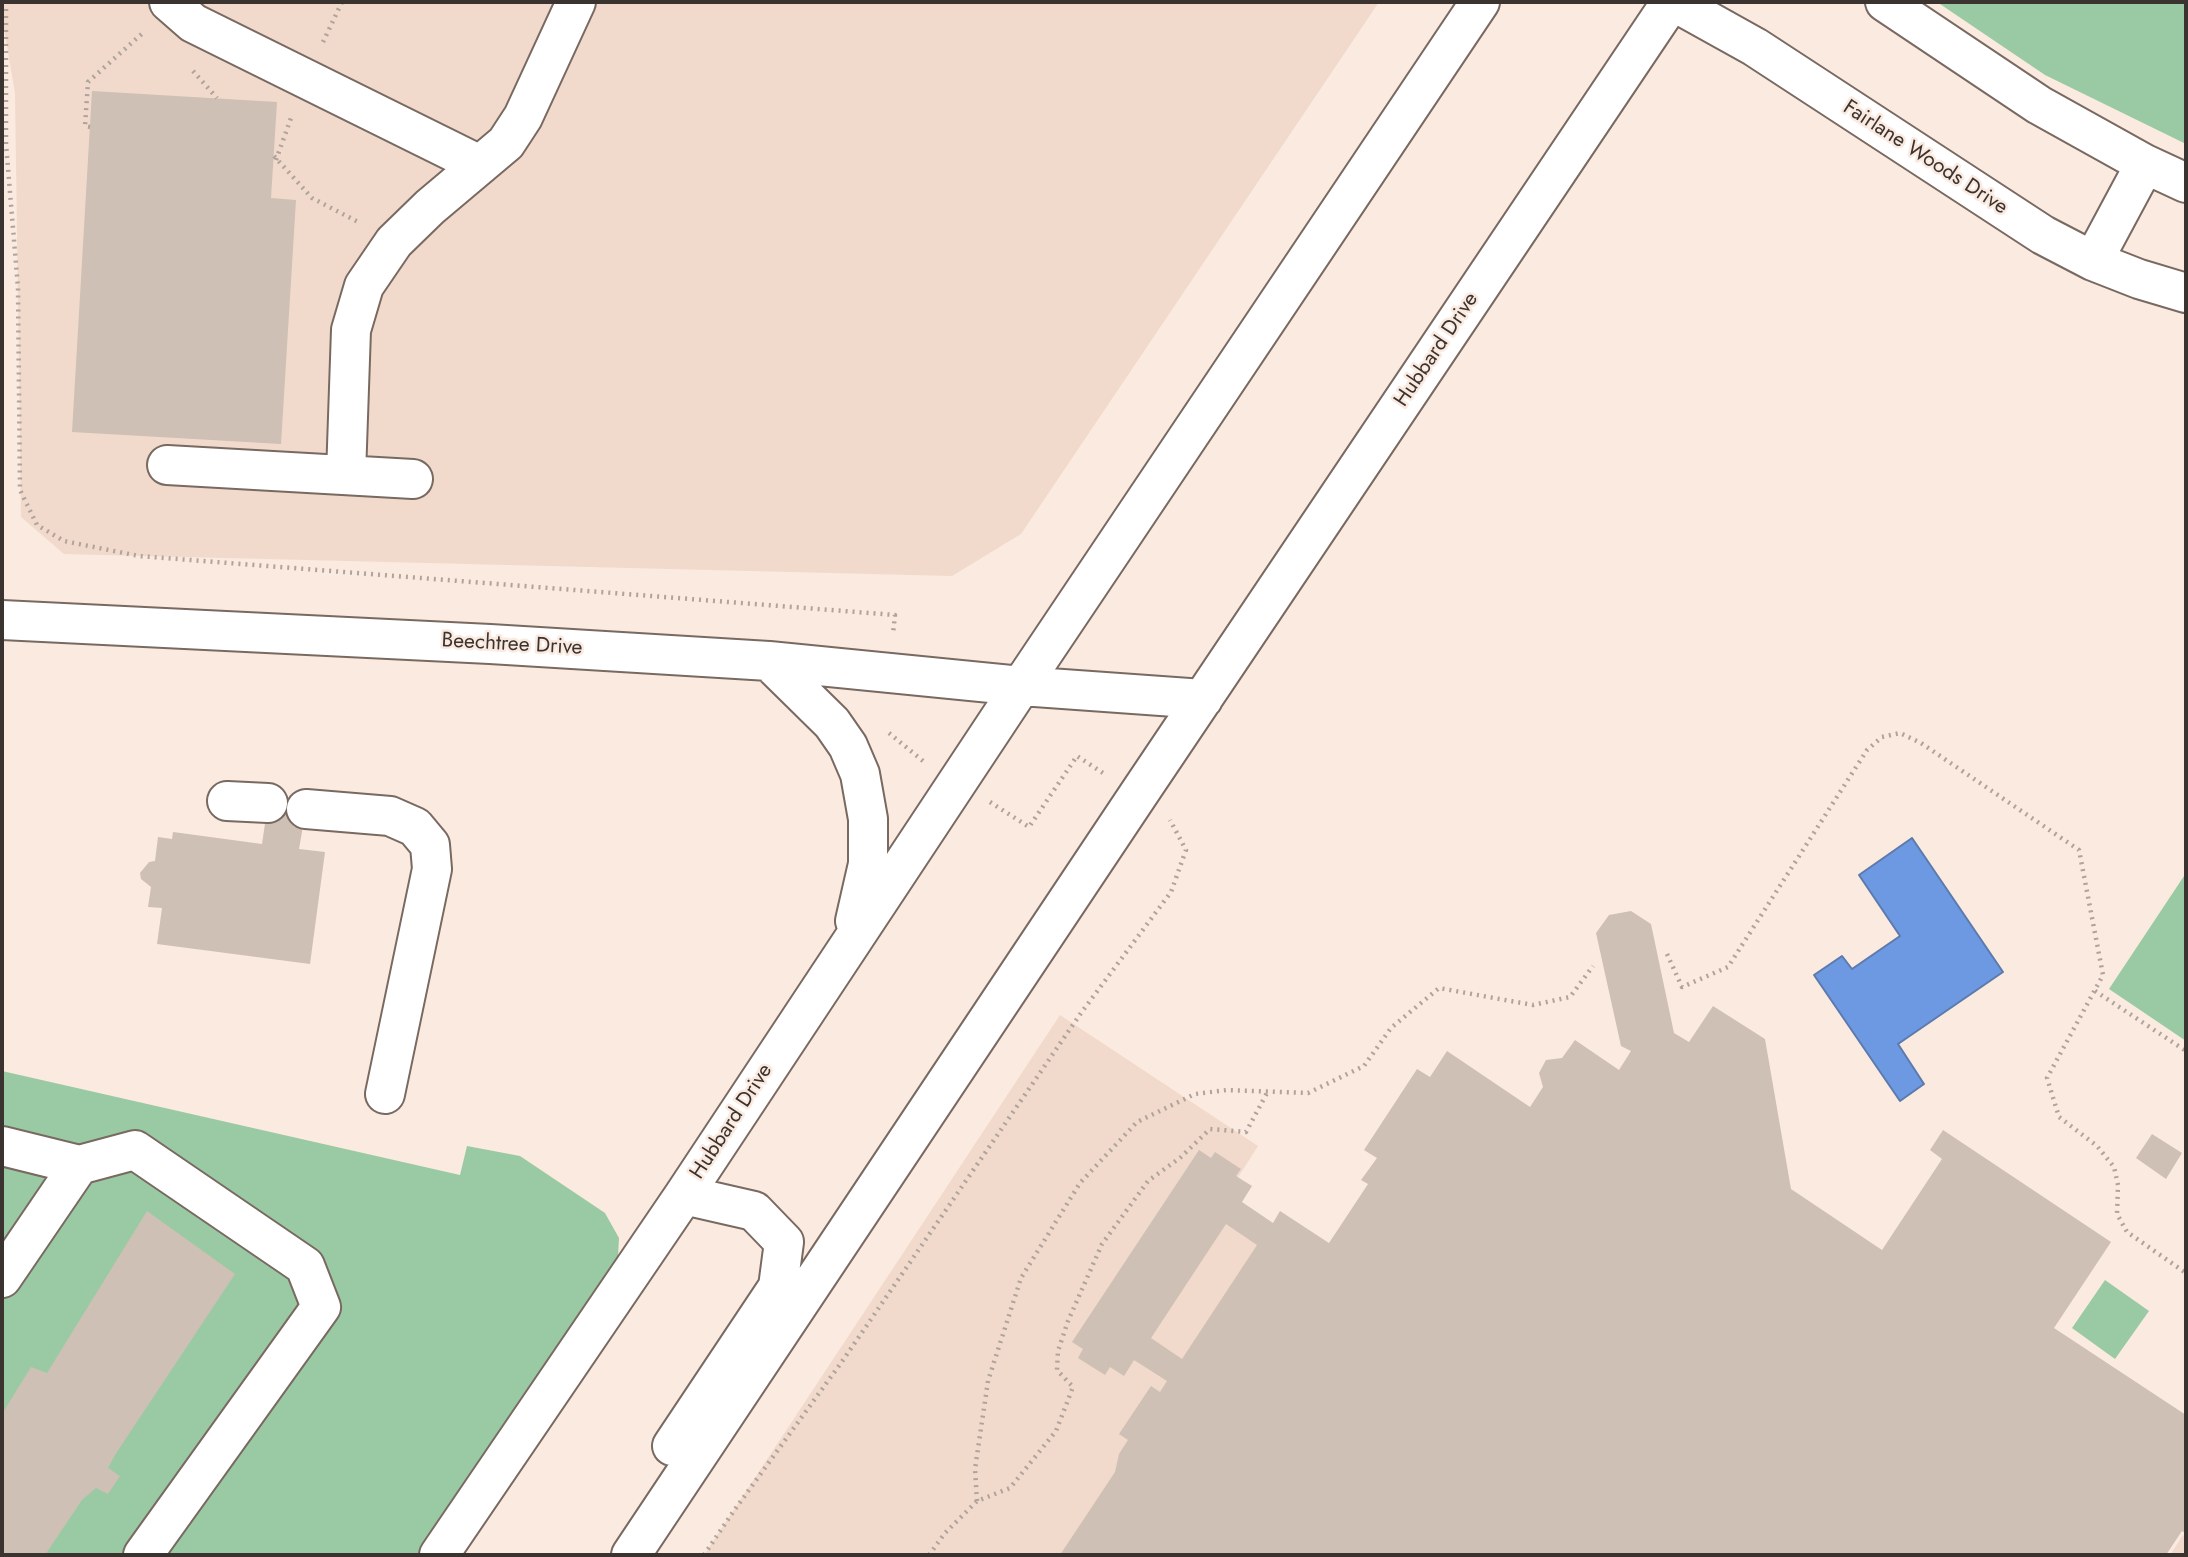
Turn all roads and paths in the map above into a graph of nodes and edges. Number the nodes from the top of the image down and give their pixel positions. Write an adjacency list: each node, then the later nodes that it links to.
1 (576, 2): 11 (street)
2 (1480, 2): 21 (street, Hubbard Drive)
3 (1672, 2): 14 (street, Fairlane Woods Drive); 22 (street, Hubbard Drive)
4 (1885, 2): 10 (street)
5 (161, 13): 8 (path); 11 (street)
6 (185, 61): 7 (path)
7 (217, 98)
8 (90, 127)
9 (274, 156): 13 (path)
10 (2145, 164): 12 (street); 14 (street)
11 (480, 165): 13 (street)
12 (2186, 183)
13 (394, 242): 17 (street)
14 (2093, 261): 15 (street, Fairlane Woods Drive)
15 (2183, 283)
16 (167, 465): 17 (street)
17 (346, 475): 18 (street)
18 (413, 479)
19 (2, 620): 20 (street, Beechtree Drive)
20 (769, 661): 21 (street, Beechtree Drive); 31 (street)
21 (1021, 686): 22 (street); 31 (street, Hubbard Drive)
22 (1203, 699): 49 (street, Hubbard Drive)
23 (884, 729): 24 (path)
24 (916, 757)
25 (1107, 776): 26 (path)
26 (986, 800)
27 (227, 801): 28 (street)
28 (268, 803)
29 (306, 809): 37 (street)
30 (1167, 815): 50 (path)
31 (845, 951): 40 (street, Hubbard Drive)
32 (1667, 954): 34 (path)
33 (1593, 966): 36 (path)
34 (2095, 991): 35 (path); 41 (path)
35 (2186, 1051)
36 (1268, 1091): 44 (path); 44 (path)
37 (385, 1094)
38 (2, 1146): 39 (street)
39 (79, 1164): 42 (street); 45 (street)
40 (684, 1195): 43 (street, Hubbard Drive); 48 (street)
41 (2186, 1273)
42 (2, 1278)
43 (477, 1497): 46 (street, Hubbard Drive); 47 (street)
44 (977, 1501): 51 (path)
45 (143, 1555)
46 (439, 1555)
47 (459, 1555)
48 (606, 1555)
49 (631, 1555)
50 (704, 1555)
51 (929, 1555)

